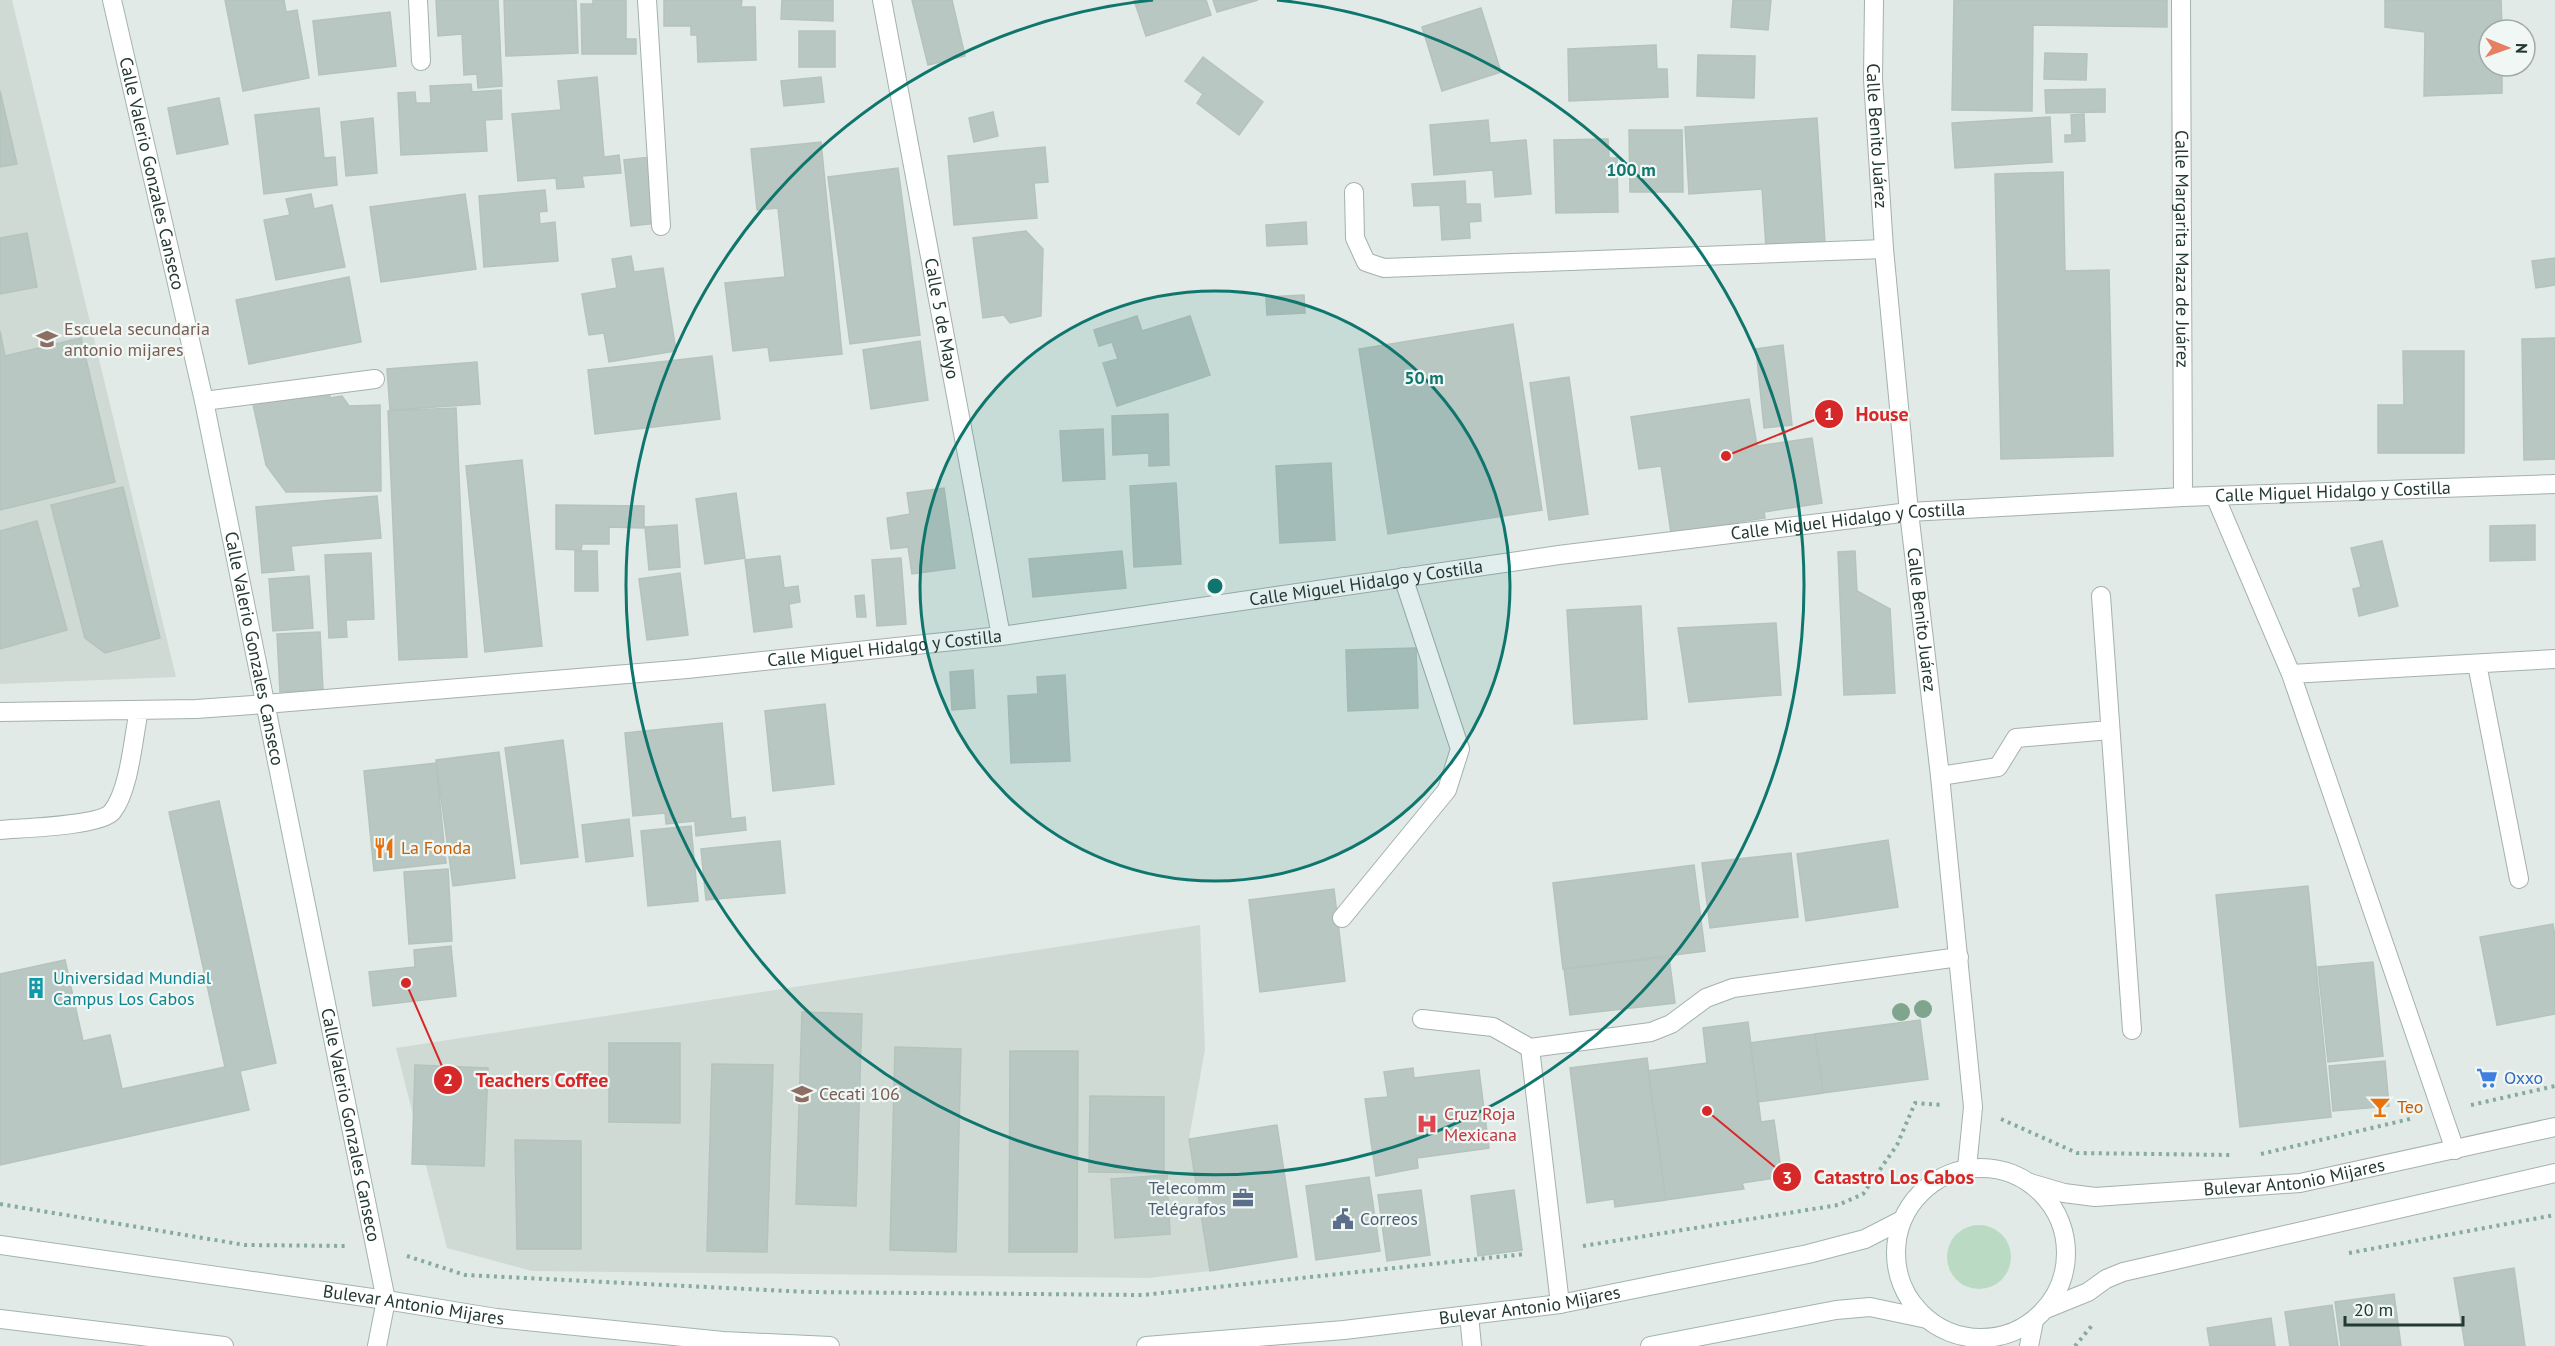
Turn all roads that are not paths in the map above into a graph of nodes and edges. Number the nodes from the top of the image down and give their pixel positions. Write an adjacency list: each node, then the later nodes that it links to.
1 (112, 0): 12 (street, Calle Valerio Gonzales Canseco)
2 (418, 0): 7 (street)
3 (647, 0): 9 (street)
4 (882, 0): 19 (street, Calle 5 de Mayo)
5 (1874, 0): 10 (street, Calle Benito Juárez)
6 (2181, 0): 15 (street, Calle Margarita Maza de Juárez)
7 (421, 61)
8 (1354, 192): 10 (street)
9 (661, 226)
10 (1884, 249): 16 (street, Calle Benito Juárez)
11 (375, 379): 12 (street)
12 (204, 401): 23 (street, Calle Valerio Gonzales Canseco)
13 (2555, 484): 14 (street, Calle Miguel Hidalgo y Costilla)
14 (2215, 495): 15 (street, Calle Miguel Hidalgo y Costilla); 22 (street)
15 (2183, 497): 16 (street, Calle Miguel Hidalgo y Costilla)
16 (1909, 512): 17 (street, Calle Miguel Hidalgo y Costilla); 27 (street, Calle Benito Juárez)
17 (1403, 577): 19 (street, Calle Miguel Hidalgo y Costilla); 30 (street)
18 (2101, 596): 26 (street)
19 (1001, 636): 23 (street, Calle Miguel Hidalgo y Costilla)
20 (2555, 659): 21 (street)
21 (2477, 664): 22 (street); 29 (street)
22 (2291, 674): 36 (street)
23 (265, 704): 24 (street, Calle Miguel Hidalgo y Costilla); 42 (street, Calle Valerio Gonzales Canseco)
24 (139, 710): 25 (street, Calle Miguel Hidalgo y Costilla); 28 (street)
25 (0, 712)
26 (2110, 730): 27 (street); 33 (street)
27 (1940, 776): 31 (street, Calle Benito Juárez)
28 (0, 830)
29 (2519, 879)
30 (1342, 918)
31 (1959, 957): 34 (street); 37 (street, Calle Benito Juárez)
32 (1422, 1019): 34 (street)
33 (2132, 1030)
34 (1530, 1048): 43 (street)
35 (2555, 1128): 36 (street, Bulevar Antonio Mijares)
36 (2455, 1150): 39 (street, Bulevar Antonio Mijares)
37 (1967, 1168): 39 (street); 40 (street)
38 (2555, 1173): 45 (street)
39 (2030, 1183): 45 (street)
40 (1902, 1220): 43 (street, Bulevar Antonio Mijares); 47 (street)
41 (0, 1245): 42 (street, Bulevar Antonio Mijares)
42 (386, 1300): 49 (street); 50 (street, Bulevar Antonio Mijares)
43 (1560, 1304): 44 (street, Bulevar Antonio Mijares)
44 (1469, 1315): 51 (street, Bulevar Antonio Mijares); 52 (street)
45 (2040, 1315): 47 (street); 55 (street)
46 (0, 1319): 48 (street)
47 (1930, 1321): 53 (street); 54 (street)
48 (224, 1346)
49 (377, 1346)
50 (830, 1346)
51 (1146, 1346)
52 (1472, 1346)
53 (1650, 1346)
54 (1948, 1346)
55 (2029, 1346)

